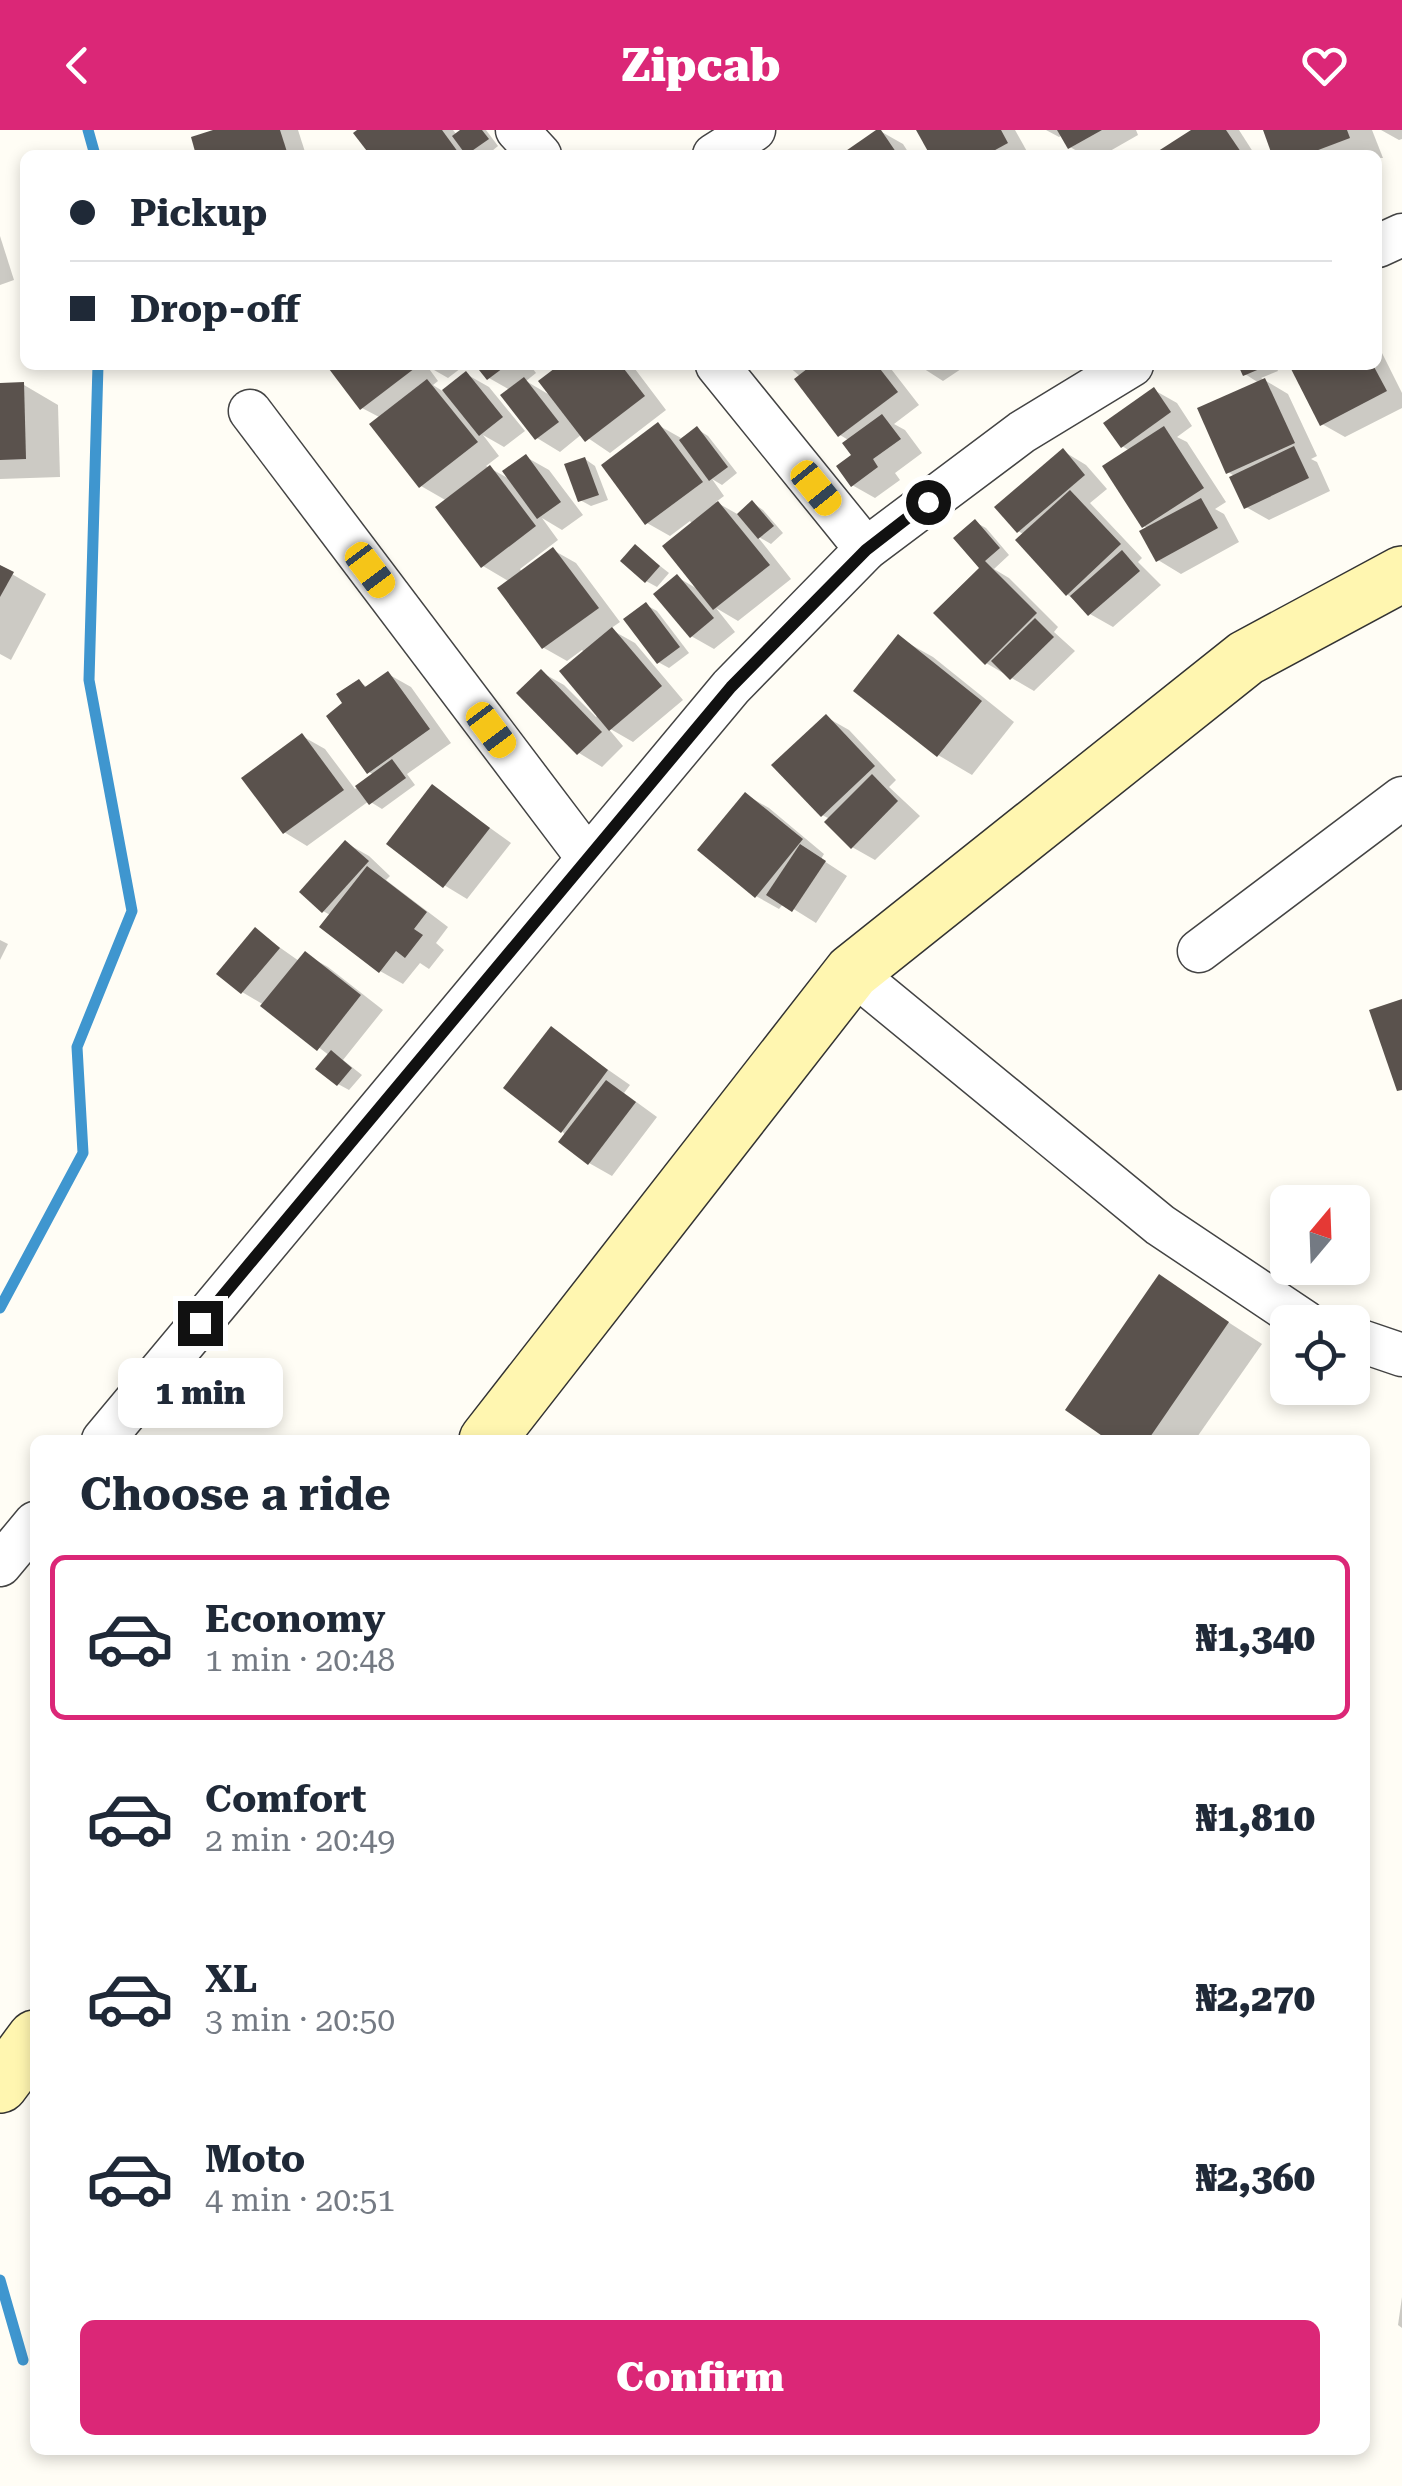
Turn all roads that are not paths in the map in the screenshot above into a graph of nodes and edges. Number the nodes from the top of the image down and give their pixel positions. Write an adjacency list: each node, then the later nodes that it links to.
1 (518, 130): 2 (street)
2 (536, 150)
3 (721, 370): 6 (street)
4 (1124, 370): 6 (street)
5 (250, 411): 9 (street)
6 (866, 550): 9 (street)
7 (1402, 574): 11 (street)
8 (1402, 798): 10 (street)
9 (587, 857): 15 (street)
10 (1199, 950)
11 (852, 972): 12 (street); 16 (street)
12 (1280, 1305)
13 (1370, 1344): 14 (street)
14 (1402, 1355)
15 (108, 1435)
16 (491, 1435)
17 (30, 1529): 18 (street)
18 (0, 1566)
19 (30, 2045): 20 (street)
20 (1, 2084)

